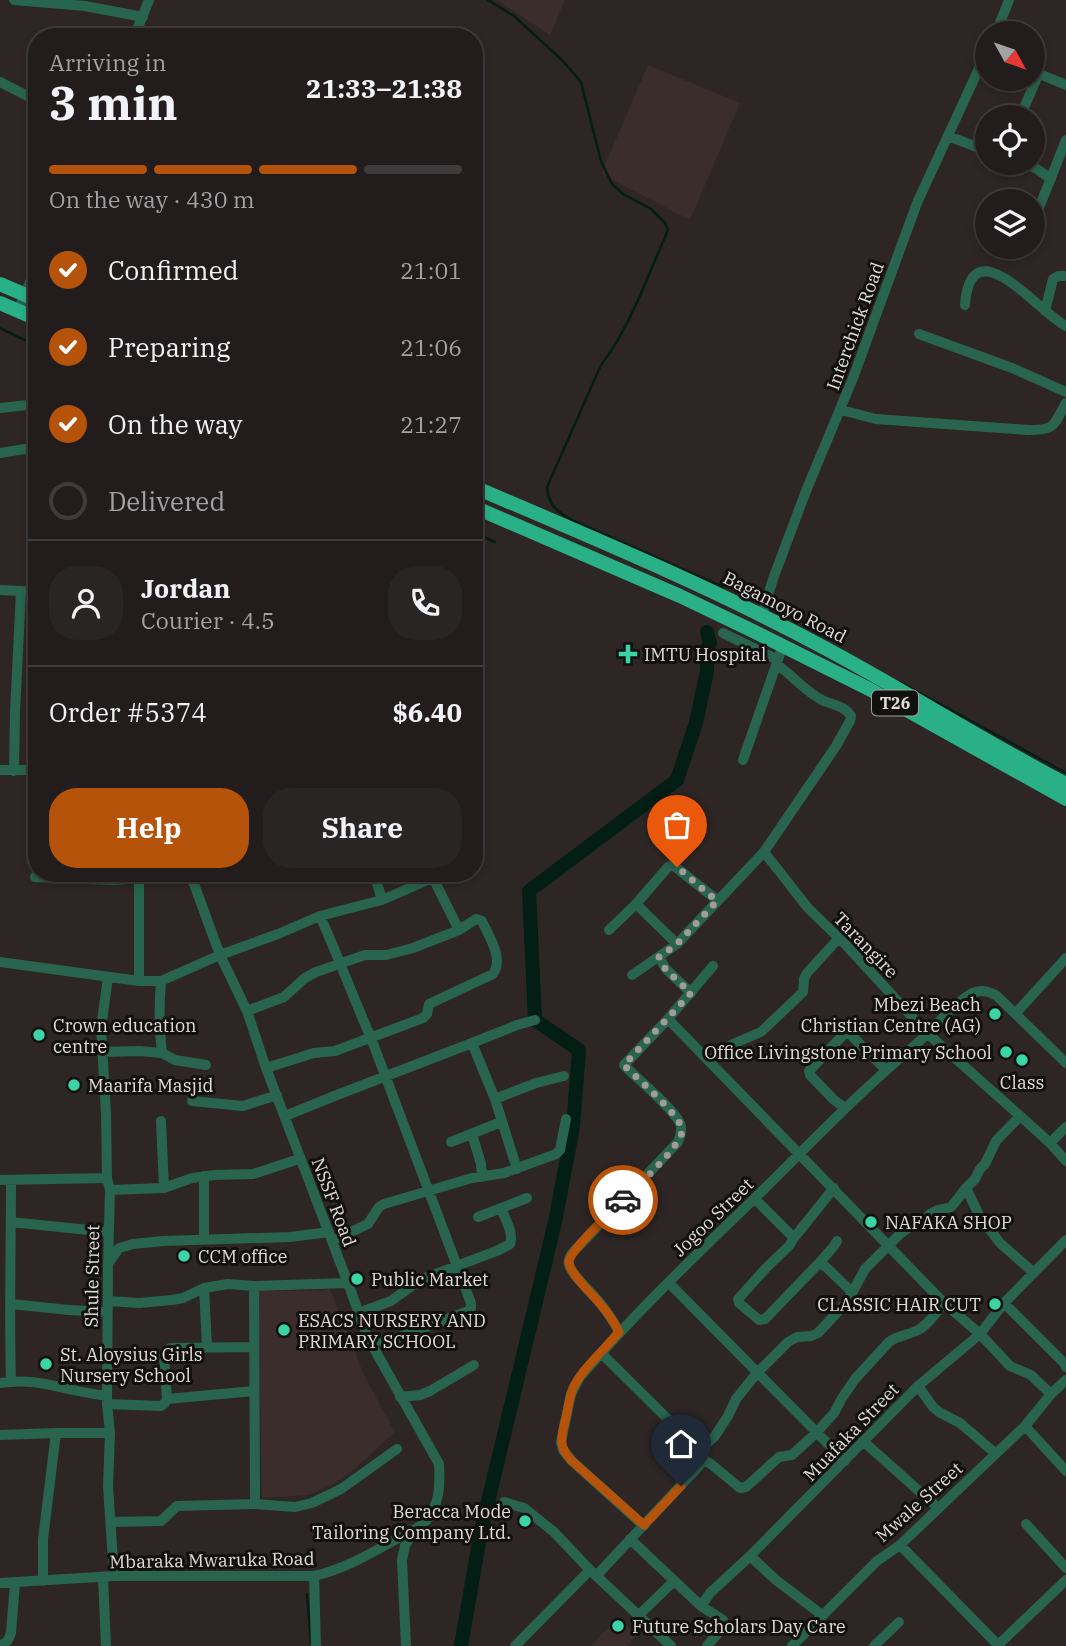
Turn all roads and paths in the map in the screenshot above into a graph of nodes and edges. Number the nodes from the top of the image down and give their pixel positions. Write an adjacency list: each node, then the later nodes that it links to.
1 (14, 0): 4 (street)
2 (149, 0): 4 (street)
3 (1009, 0): 5 (street)
4 (143, 17): 6 (street)
5 (1001, 21)
6 (138, 28)
7 (1045, 76): 10 (street)
8 (975, 78): 12 (street, Interchick Road)
9 (0, 82): 11 (street)
10 (1066, 85)
11 (28, 96)
12 (947, 136): 14 (street); 33 (street, Interchick Road)
13 (1066, 140): 16 (street)
14 (975, 146)
15 (1045, 175): 16 (street)
16 (1051, 180): 17 (street)
17 (1045, 190)
18 (1066, 276): 25 (street)
19 (0, 284): 20 (highway)
20 (28, 296)
21 (28, 300): 24 (street)
22 (0, 303): 24 (highway)
23 (965, 304): 25 (street)
24 (18, 311): 26 (highway)
25 (1045, 311): 27 (street)
26 (28, 315)
27 (1066, 326)
28 (919, 334): 29 (street)
29 (1066, 392)
30 (1066, 403): 33 (street)
31 (28, 405): 32 (street)
32 (0, 408)
33 (841, 410): 41 (street, Interchick Road)
34 (28, 448): 35 (street)
35 (0, 453)
36 (483, 491): 41 (highway, Bagamoyo Road / T26)
37 (483, 511): 43 (highway, Bagamoyo Road / T26)
38 (0, 590): 39 (street)
39 (21, 591): 40 (street); 48 (street)
40 (28, 591)
41 (762, 615): 49 (highway, Bagamoyo Road / T26)
42 (723, 633): 44 (street)
43 (783, 645): 44 (street); 50 (highway, Bagamoyo Road / T26)
44 (777, 663): 45 (street); 51 (street)
45 (743, 760)
46 (0, 770): 48 (street)
47 (28, 770): 48 (street)
48 (14, 771)
49 (1066, 784)
50 (1066, 799)
51 (764, 852): 58 (street); 63 (street, Tarangire)
52 (144, 882): 73 (street)
53 (194, 882): 65 (street, NSSF Road)
54 (377, 882): 57 (street)
55 (424, 882): 57 (street)
56 (436, 882): 61 (street)
57 (383, 900): 60 (street)
58 (717, 901): 59 (street); 64 (street)
59 (636, 904): 62 (street); 64 (street)
60 (320, 916): 65 (street); 68 (street)
61 (460, 930): 68 (street); 81 (street)
62 (609, 930)
63 (839, 938): 80 (street, Tarangire); 85 (street)
64 (677, 944): 66 (street)
65 (220, 955): 74 (street); 76 (street, NSSF Road)
66 (659, 957): 71 (street); 75 (street)
67 (0, 962): 72 (street)
68 (341, 962): 76 (street); 81 (street)
69 (1065, 962): 77 (street)
70 (713, 966): 75 (street)
71 (632, 975)
72 (108, 977): 73 (street); 83 (street, Shule Street)
73 (139, 981): 74 (street)
74 (161, 981): 84 (street)
75 (691, 993): 78 (street)
76 (247, 1011): 88 (street, NSSF Road)
77 (1016, 1013): 80 (street, Jogoo Street); 86 (street)
78 (668, 1019): 85 (street); 145 (street)
79 (535, 1020): 82 (street)
80 (928, 1034): 89 (street, Jogoo Street); 97 (street, Tarangire)
81 (370, 1038): 88 (street); 90 (street)
82 (472, 1043): 90 (street); 93 (street)
83 (103, 1052): 84 (street); 111 (street, Shule Street)
84 (162, 1053): 87 (street)
85 (710, 1061): 105 (street)
86 (1066, 1063)
87 (206, 1065)
88 (266, 1068): 92 (street, NSSF Road)
89 (886, 1070): 95 (street, Jogoo Street); 95 (street)
90 (385, 1076): 96 (street); 117 (street)
91 (564, 1076): 93 (street)
92 (277, 1095): 94 (street); 96 (street, NSSF Road)
93 (495, 1099): 100 (street)
94 (192, 1101)
95 (845, 1108): 105 (street, Jogoo Street)
96 (285, 1116): 106 (street, NSSF Road)
97 (1020, 1116): 104 (street, Tarangire); 115 (street)
98 (566, 1119): 108 (street)
99 (161, 1121): 113 (street)
100 (501, 1122): 102 (street); 108 (street)
101 (1066, 1127): 104 (street)
102 (472, 1134): 103 (street); 110 (street)
103 (451, 1142)
104 (1050, 1143): 107 (street, Tarangire)
105 (800, 1154): 114 (street); 119 (street, Jogoo Street)
106 (299, 1159): 109 (street); 124 (street, NSSF Road)
107 (1066, 1161)
108 (517, 1169): 110 (street)
109 (204, 1176): 113 (street); 126 (street)
110 (482, 1177): 117 (street)
111 (107, 1178): 112 (street); 116 (street, Shule Street)
112 (5, 1180): 122 (street)
113 (164, 1188): 116 (street)
114 (834, 1188): 125 (street); 129 (street)
115 (965, 1188): 129 (street); 133 (street)
116 (110, 1189): 123 (street, Shule Street)
117 (428, 1190): 124 (street); 132 (street)
118 (527, 1198): 120 (street)
119 (755, 1199): 125 (street); 135 (street, Jogoo Street)
120 (501, 1208): 121 (street); 132 (street)
121 (478, 1217)
122 (11, 1222): 123 (street); 141 (street)
123 (108, 1232): 131 (street, Shule Street)
124 (330, 1236): 126 (street); 134 (street, NSSF Road)
125 (793, 1239): 130 (street)
126 (204, 1240): 131 (street)
127 (1066, 1240): 133 (street, Muafaka Street)
128 (836, 1241): 130 (street)
129 (888, 1245): 138 (street); 139 (street)
130 (819, 1263): 138 (street)
131 (108, 1264): 142 (street, Shule Street)
132 (456, 1266): 143 (street); 147 (street)
133 (1034, 1273): 140 (street, Muafaka Street)
134 (348, 1283): 136 (street); 143 (street, NSSF Road)
135 (669, 1283): 145 (street, Jogoo Street); 153 (street)
136 (254, 1286): 137 (street); 149 (street)
137 (204, 1288): 142 (street); 148 (street)
138 (852, 1292): 153 (street)
139 (944, 1303): 146 (street); 166 (street)
140 (1004, 1303): 146 (street, Muafaka Street); 152 (street)
141 (11, 1304): 142 (street); 144 (street)
142 (108, 1306): 162 (street, Shule Street)
143 (358, 1313): 147 (street, NSSF Road)
144 (5, 1316): 155 (street)
145 (619, 1332): 150 (street, Jogoo Street)
146 (979, 1334): 157 (street, Muafaka Street); 159 (street)
147 (367, 1336): 160 (street, NSSF Road)
148 (206, 1347): 149 (street); 161 (street)
149 (254, 1347): 158 (street)
150 (601, 1353): 171 (street); 179 (street, Jogoo Street)
151 (474, 1365): 160 (street)
152 (1066, 1367)
153 (757, 1373): 166 (street); 171 (street)
154 (1066, 1380): 159 (street, Mwale Street)
155 (11, 1381): 156 (street); 162 (street)
156 (0, 1383)
157 (918, 1386): 168 (street, Muafaka Street); 170 (street)
158 (254, 1391): 161 (street); 175 (street)
159 (1051, 1394): 163 (street, Mwale Street)
160 (400, 1397): 180 (street, NSSF Road)
161 (167, 1399): 162 (street)
162 (107, 1400): 165 (street, Shule Street)
163 (1025, 1426): 170 (street, Mwale Street); 173 (street)
164 (56, 1433): 165 (street); 167 (street); 189 (street)
165 (110, 1433): 177 (street, Shule Street)
166 (816, 1433): 171 (street); 172 (street)
167 (0, 1435)
168 (863, 1441): 172 (street, Muafaka Street); 176 (street)
169 (397, 1449): 175 (street)
170 (995, 1453): 176 (street, Mwale Street)
171 (702, 1456): 179 (street)
172 (845, 1461): 183 (street, Muafaka Street)
173 (1066, 1471)
174 (504, 1502): 185 (street)
175 (255, 1504): 177 (street)
176 (938, 1508): 182 (street, Mwale Street)
177 (111, 1522): 186 (street, Shule Street)
178 (1026, 1524): 184 (street)
179 (644, 1525): 181 (street)
180 (413, 1530): 187 (street, Mbaraka Mwaruka Road); 200 (street)
181 (630, 1539): 185 (street); 190 (street)
182 (900, 1545): 195 (street, Mwale Street); 206 (street)
183 (750, 1556): 193 (street, Muafaka Street); 195 (street)
184 (1066, 1568)
185 (594, 1572): 194 (street); 201 (street)
186 (108, 1576): 187 (street, Mbaraka Mwaruka Road); 189 (street, Mbaraka Mwaruka Road); 198 (street, Shule Street)
187 (314, 1576): 199 (street)
188 (1066, 1580): 206 (street)
189 (43, 1581): 192 (street, Mbaraka Mwaruka Road)
190 (674, 1581): 193 (street); 194 (street)
191 (0, 1583): 192 (street, Mbaraka Mwaruka Road)
192 (15, 1583): 197 (street)
193 (701, 1606): 203 (street)
194 (639, 1615): 202 (street)
195 (822, 1615): 204 (street, Mwale Street)
196 (899, 1622): 205 (street)
197 (0, 1646)
198 (106, 1646)
199 (316, 1646)
200 (406, 1646)
201 (515, 1646)
202 (671, 1646)
203 (707, 1646)
204 (792, 1646)
205 (874, 1646)
206 (998, 1646)

